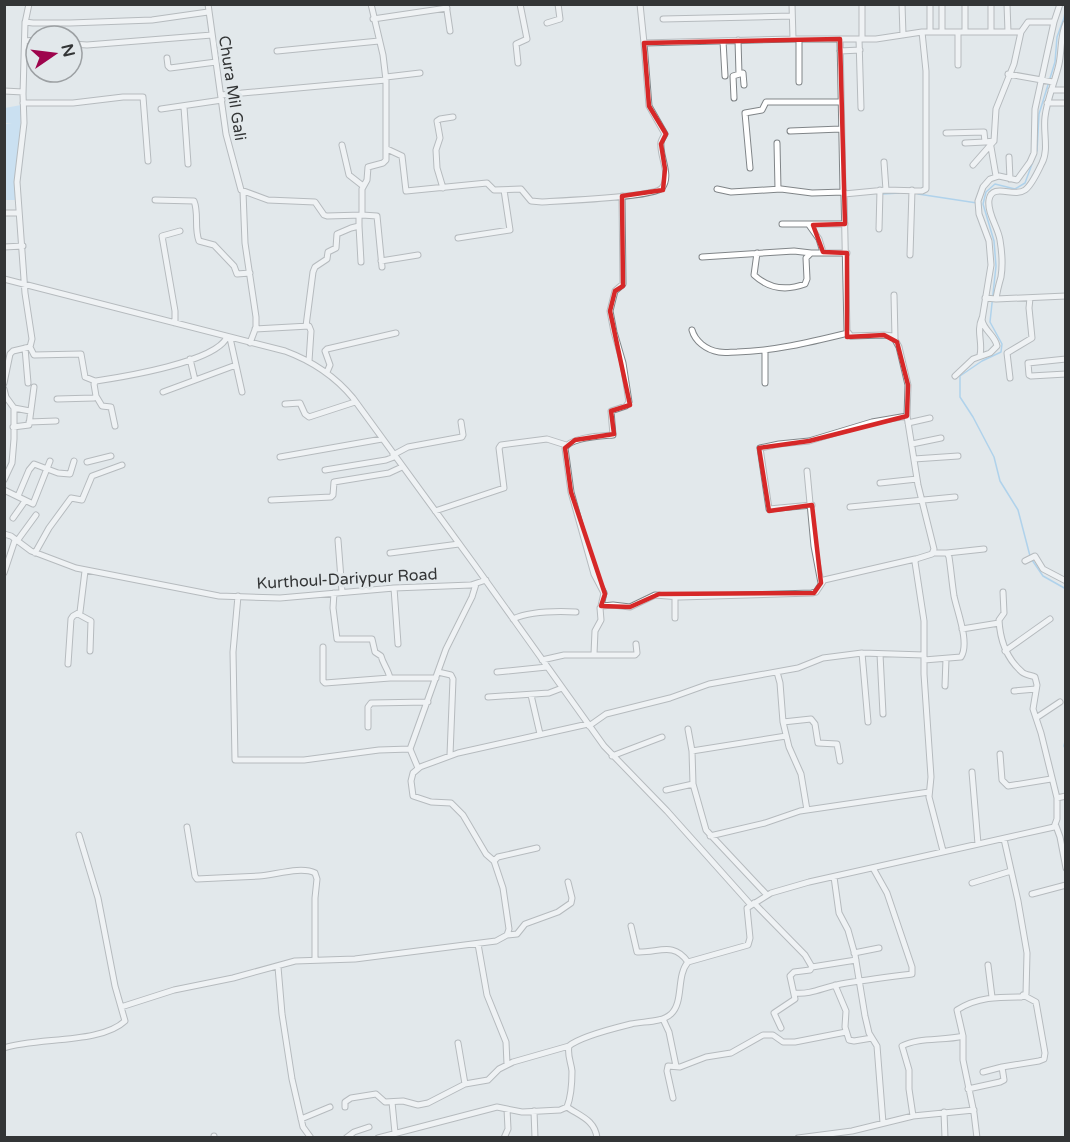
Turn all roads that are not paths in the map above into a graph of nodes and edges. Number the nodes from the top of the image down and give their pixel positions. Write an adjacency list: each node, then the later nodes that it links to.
1 (29, 4): 21 (street)
2 (208, 4): 17 (street, Chura Mil Gali)
3 (371, 4): 19 (street)
4 (520, 4): 50 (street)
5 (558, 4): 23 (street)
6 (640, 4): 43 (street)
7 (792, 4): 18 (street)
8 (862, 4): 38 (street)
9 (902, 4): 35 (street)
10 (930, 4): 28 (street)
11 (942, 4): 29 (street)
12 (965, 4): 30 (street)
13 (991, 4): 31 (street)
14 (1007, 4): 32 (street)
15 (446, 6): 19 (street); 26 (street)
16 (1062, 8): 22 (street)
17 (208, 12): 21 (street); 34 (street, Chura Mil Gali)
18 (792, 16): 20 (street); 36 (street)
19 (374, 19): 39 (street)
20 (663, 19)
21 (25, 21): 25 (street)
22 (1054, 22): 33 (street); 57 (street)
23 (547, 23)
24 (1065, 23): 59 (street)
25 (25, 24)
26 (450, 31)
27 (922, 32): 28 (street); 35 (street); 99 (street)
28 (930, 32): 29 (street)
29 (942, 32): 30 (street)
30 (962, 32): 31 (street); 51 (street)
31 (991, 32): 32 (street)
32 (1008, 32): 33 (street)
33 (1021, 32): 54 (street)
34 (212, 35): 44 (street); 49 (street, Chura Mil Gali)
35 (903, 35): 38 (street)
36 (796, 39): 37 (street); 41 (street); 58 (street)
37 (840, 39): 38 (street); 47 (street)
38 (860, 39): 45 (street)
39 (379, 40): 46 (street); 56 (street)
40 (723, 40): 41 (street); 43 (street); 55 (street)
41 (738, 40): 53 (street)
42 (24, 41): 64 (street)
43 (644, 43): 103 (street)
44 (84, 45)
45 (860, 50): 47 (street); 72 (street)
46 (276, 51)
47 (840, 51): 67 (street)
48 (167, 58): 49 (street)
49 (216, 62): 65 (street, Chura Mil Gali)
50 (518, 63)
51 (958, 65)
52 (420, 73): 56 (street)
53 (739, 74): 60 (street); 66 (street)
54 (1008, 74): 57 (street); 81 (street)
55 (725, 76)
56 (386, 79): 65 (street); 83 (street)
57 (1042, 79): 59 (street); 91 (street)
58 (799, 82)
59 (1053, 82): 61 (street)
60 (744, 85)
61 (1051, 90): 62 (street); 69 (street)
62 (1065, 90)
63 (4, 91): 64 (street)
64 (23, 92): 68 (street)
65 (221, 98): 71 (street); 100 (street, Chura Mil Gali)
66 (734, 98)
67 (841, 102): 75 (street); 89 (street)
68 (23, 103): 85 (street); 106 (street)
69 (1047, 103): 70 (street); 101 (street)
70 (1065, 103)
71 (184, 107): 73 (street); 87 (street)
72 (861, 108)
73 (161, 109)
74 (453, 117): 94 (street)
75 (842, 129): 76 (street); 102 (street)
76 (790, 131)
77 (946, 133): 78 (street)
78 (985, 142): 80 (street); 81 (street)
79 (777, 143): 96 (street)
80 (965, 143)
81 (992, 144): 88 (street); 90 (street)
82 (342, 145): 92 (street)
83 (387, 148): 92 (street); 94 (street)
84 (1009, 157): 91 (street)
85 (148, 161)
86 (884, 162): 98 (street)
87 (188, 164)
88 (974, 165)
89 (750, 168)
90 (996, 177): 91 (street); 93 (street)
91 (1010, 179)
92 (363, 186): 107 (street)
93 (984, 187): 101 (street); 131 (street)
94 (443, 188): 97 (street)
95 (717, 189): 96 (street)
96 (778, 189): 102 (street)
97 (504, 190): 103 (street); 114 (street)
98 (883, 190): 99 (street); 102 (street); 112 (street)
99 (912, 190): 122 (street)
100 (241, 191): 107 (street); 125 (street, Chura Mil Gali)
101 (992, 192): 132 (street)
102 (844, 193): 109 (street)
103 (622, 196): 180 (street)
104 (155, 200): 125 (street)
105 (4, 213): 106 (street)
106 (18, 213): 115 (street)
107 (361, 215): 111 (street); 121 (street)
108 (782, 224): 110 (street)
109 (845, 224): 110 (street); 120 (street)
110 (809, 225): 117 (street)
111 (359, 226): 124 (street); 135 (street)
112 (879, 230)
113 (180, 231): 134 (street)
114 (458, 238)
115 (22, 246): 116 (street); 127 (street)
116 (4, 247)
117 (823, 252): 119 (street); 120 (street)
118 (758, 253): 119 (street); 119 (street); 123 (street)
119 (811, 253)
120 (847, 253): 139 (street)
121 (418, 255)
122 (910, 255)
123 (702, 257)
124 (361, 262)
125 (249, 273): 136 (street, Chura Mil Gali)
126 (4, 279): 127 (street)
127 (26, 284): 134 (street); 143 (street)
128 (894, 295): 141 (street)
129 (1065, 296): 130 (street)
130 (1030, 298): 132 (street); 153 (street)
131 (986, 299): 132 (street); 133 (street)
132 (995, 299)
133 (982, 317): 145 (street); 145 (street)
134 (175, 323): 140 (street)
135 (306, 326): 136 (street); 148 (street)
136 (255, 329): 142 (street)
137 (692, 330): 144 (street)
138 (396, 333): 150 (street)
139 (848, 333): 141 (street); 144 (street)
140 (229, 337): 142 (street); 147 (street); 149 (street)
141 (895, 339): 169 (street)
142 (250, 343): 148 (street)
143 (27, 348): 155 (street); 156 (street); 157 (street)
144 (765, 351): 158 (street)
145 (980, 355): 152 (street)
146 (1064, 359): 151 (street); 151 (street)
147 (190, 360): 154 (street); 155 (street)
148 (309, 361): 150 (street)
149 (237, 365): 154 (street); 162 (street)
150 (327, 372): 165 (street)
151 (1064, 374)
152 (955, 376)
153 (1010, 378)
154 (195, 380): 161 (street)
155 (95, 381): 163 (street)
156 (4, 383)
157 (28, 383)
158 (765, 383)
159 (34, 387): 168 (street)
160 (4, 389): 167 (street)
161 (163, 392)
162 (242, 392)
163 (96, 396): 164 (street); 175 (street)
164 (57, 399)
165 (355, 402): 166 (street); 178 (street)
166 (285, 404)
167 (14, 408): 168 (street); 176 (street)
168 (30, 411): 172 (street)
169 (907, 416): 174 (street); 203 (street)
170 (930, 418): 174 (street)
171 (56, 421): 172 (street)
172 (29, 422): 176 (street)
173 (460, 422): 182 (street)
174 (908, 423): 179 (street)
175 (115, 426)
176 (14, 427): 195 (street)
177 (940, 438): 179 (street)
178 (382, 439): 182 (street); 184 (street)
179 (912, 444): 185 (street)
180 (566, 445): 205 (street); 231 (street)
181 (111, 456): 193 (street)
182 (394, 456): 189 (street); 191 (street)
183 (958, 456): 185 (street)
184 (280, 457)
185 (914, 459): 194 (street)
186 (50, 461): 190 (street)
187 (74, 461): 190 (street)
188 (122, 465): 193 (street)
189 (402, 467): 200 (street); 205 (street)
190 (47, 468): 198 (street); 202 (street)
191 (325, 470)
192 (807, 471): 203 (street)
193 (92, 476): 214 (street)
194 (917, 479): 196 (street); 201 (street)
195 (4, 480)
196 (880, 483)
197 (4, 490): 198 (street)
198 (18, 496): 202 (street)
199 (955, 497): 201 (street)
200 (271, 500)
201 (922, 500): 204 (street); 213 (street)
202 (25, 501): 207 (street)
203 (812, 505): 223 (street)
204 (850, 507)
205 (435, 511): 211 (street)
206 (36, 515): 210 (street)
207 (13, 518)
208 (4, 534): 210 (street, Kurthoul-Dariypur Road)
209 (338, 540): 226 (street)
210 (16, 541): 214 (street, Kurthoul-Dariypur Road); 219 (street)
211 (459, 544): 215 (street); 221 (street)
212 (984, 549): 216 (street)
213 (933, 552): 216 (street); 217 (street)
214 (35, 553): 220 (street, Kurthoul-Dariypur Road)
215 (390, 553)
216 (947, 553): 238 (street)
217 (915, 559): 223 (street); 247 (street)
218 (1026, 560): 222 (street)
219 (5, 570)
220 (85, 571): 229 (street, Kurthoul-Dariypur Road); 233 (street)
221 (486, 580): 224 (street, Kurthoul-Dariypur Road); 235 (street)
222 (1065, 581)
223 (821, 583): 230 (street)
224 (476, 584): 225 (street, Kurthoul-Dariypur Road); 254 (street)
225 (394, 588): 226 (street, Kurthoul-Dariypur Road); 239 (street)
226 (342, 592): 228 (street, Kurthoul-Dariypur Road)
227 (1003, 592): 237 (street)
228 (334, 593): 229 (street, Kurthoul-Dariypur Road); 255 (street)
229 (238, 596): 274 (street)
230 (675, 596): 231 (street); 234 (street)
231 (601, 606): 245 (street)
232 (576, 612): 235 (street)
233 (78, 614): 242 (street); 250 (street)
234 (675, 618)
235 (513, 619): 249 (street)
236 (1050, 619): 243 (street)
237 (999, 623): 238 (street); 243 (street)
238 (962, 629): 248 (street)
239 (398, 644)
240 (636, 644): 245 (street)
241 (323, 647): 255 (street)
242 (90, 651)
243 (1005, 651): 258 (street)
244 (862, 653): 246 (street); 253 (street); 267 (street)
245 (594, 654): 249 (street)
246 (880, 654): 247 (street); 264 (street)
247 (924, 657): 248 (street); 285 (street)
248 (946, 659): 256 (street)
249 (542, 660): 251 (street)
250 (68, 664)
251 (547, 667): 252 (street); 257 (street)
252 (497, 672)
253 (777, 672): 266 (street); 268 (street)
254 (437, 675): 255 (street); 262 (street); 277 (street)
255 (390, 678)
256 (945, 686)
257 (562, 688): 260 (street); 268 (street)
258 (1036, 689): 259 (street); 265 (street)
259 (1014, 691)
260 (531, 694): 261 (street); 271 (street)
261 (488, 697)
262 (428, 702): 269 (street); 274 (street)
263 (1060, 702): 265 (street)
264 (883, 714)
265 (1036, 718): 282 (street)
266 (783, 722): 272 (street); 279 (street)
267 (868, 722)
268 (591, 724): 271 (street); 278 (street)
269 (368, 727)
270 (688, 729): 275 (street)
271 (540, 734): 277 (street)
272 (786, 736): 275 (street); 288 (street)
273 (662, 737): 278 (street)
274 (410, 749): 280 (street)
275 (692, 751): 283 (street)
276 (1000, 754): 282 (street)
277 (450, 755): 280 (street)
278 (612, 756): 307 (street)
279 (840, 761)
280 (418, 768): 297 (street)
281 (972, 772): 294 (street)
282 (1051, 779): 287 (street)
283 (693, 783): 284 (street); 292 (street)
284 (666, 790)
285 (929, 792): 288 (street); 296 (street)
286 (1065, 796): 287 (street)
287 (1057, 798): 289 (street)
288 (807, 810): 292 (street)
289 (1056, 826): 293 (street); 299 (street)
290 (187, 827): 313 (street)
291 (79, 835): 324 (street)
292 (711, 836): 306 (street)
293 (1004, 839): 294 (street); 300 (street)
294 (978, 844): 296 (street)
295 (537, 848): 297 (street)
296 (943, 851): 298 (street)
297 (495, 861): 309 (street)
298 (873, 868): 301 (street); 319 (street)
299 (1065, 868)
300 (1011, 871): 303 (street); 322 (street)
301 (834, 877): 306 (street); 312 (street)
302 (567, 882): 309 (street)
303 (972, 883)
304 (1065, 885): 305 (street)
305 (1032, 894)
306 (767, 895): 307 (street)
307 (753, 904): 315 (street); 318 (street)
308 (631, 926): 315 (street)
309 (507, 935): 310 (street)
310 (478, 944): 313 (street); 333 (street)
311 (879, 948): 312 (street)
312 (854, 952): 314 (street)
313 (315, 959): 317 (street)
314 (856, 960): 318 (street); 319 (street)
315 (688, 962): 325 (street)
316 (988, 965): 323 (street)
317 (278, 967): 324 (street); 349 (street)
318 (812, 967): 321 (street)
319 (859, 982): 320 (street); 329 (street)
320 (835, 985): 321 (street); 327 (street)
321 (794, 993): 326 (street)
322 (1023, 995): 323 (street); 335 (street)
323 (992, 997): 328 (street)
324 (121, 1007): 332 (street)
325 (663, 1018): 331 (street); 334 (street)
326 (781, 1028)
327 (846, 1032): 329 (street); 334 (street)
328 (963, 1036): 338 (street); 348 (street)
329 (872, 1038): 350 (street)
330 (458, 1043): 337 (street)
331 (569, 1046): 333 (street); 343 (street)
332 (4, 1048)
333 (507, 1064): 337 (street)
334 (676, 1066): 339 (street)
335 (1002, 1067): 336 (street); 338 (street)
336 (983, 1072)
337 (465, 1084): 340 (street)
338 (968, 1089): 345 (street)
339 (673, 1098)
340 (392, 1101): 342 (street); 352 (street)
341 (330, 1107): 349 (street)
342 (345, 1107)
343 (567, 1107): 346 (street); 358 (street)
344 (507, 1109): 346 (street); 352 (street); 356 (street)
345 (974, 1110): 347 (street); 361 (street)
346 (534, 1111): 357 (street)
347 (944, 1112): 348 (street); 360 (street)
348 (912, 1116): 350 (street)
349 (301, 1119): 353 (street)
350 (883, 1123): 359 (street)
351 (369, 1127): 354 (street)
352 (395, 1133): 355 (street)
353 (311, 1137)
354 (346, 1137)
355 (378, 1137)
356 (504, 1137)
357 (535, 1137)
358 (597, 1137)
359 (798, 1137)
360 (945, 1137)
361 (977, 1137)

